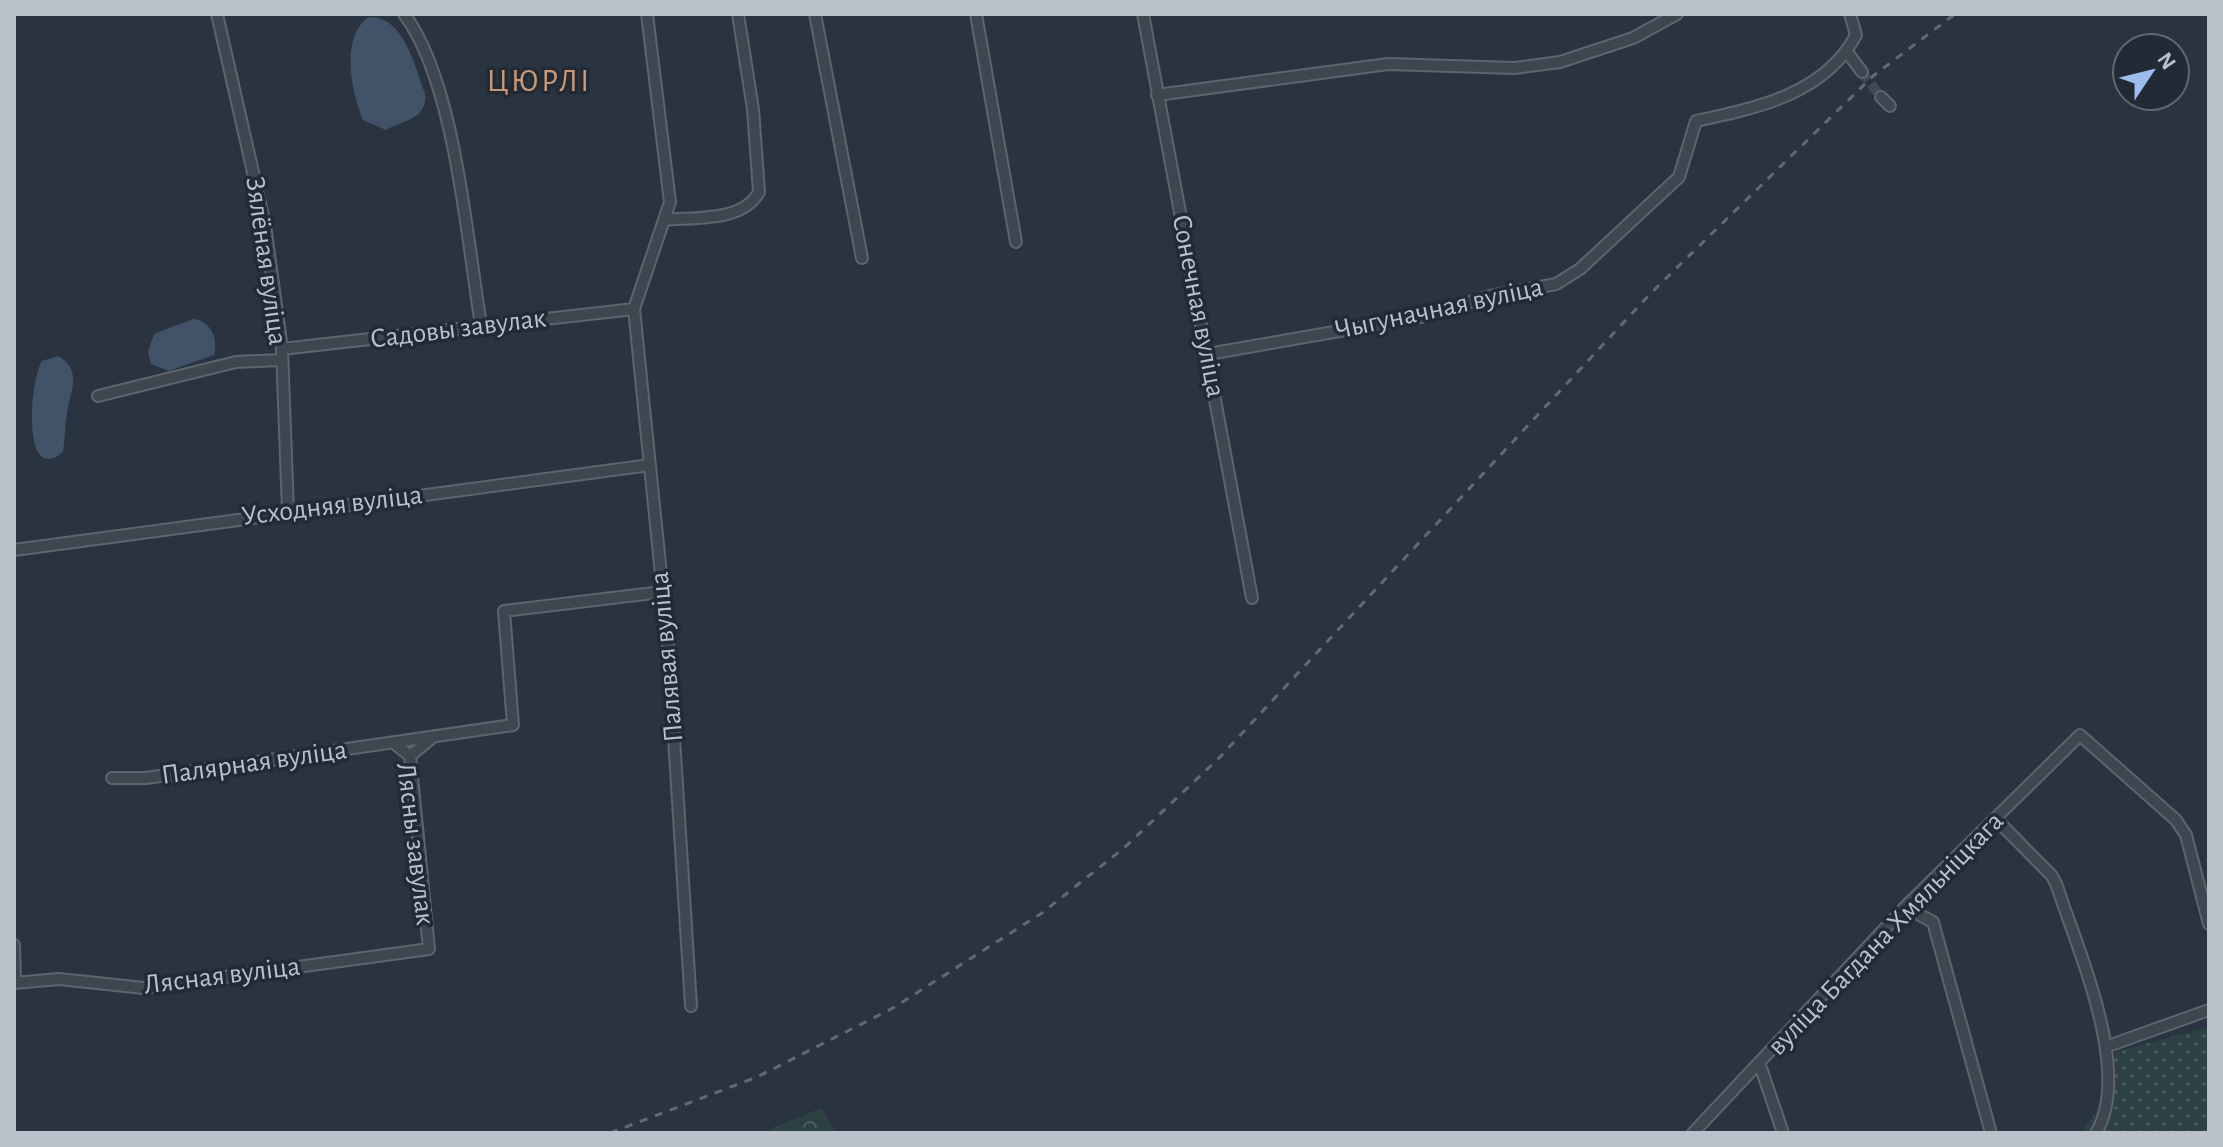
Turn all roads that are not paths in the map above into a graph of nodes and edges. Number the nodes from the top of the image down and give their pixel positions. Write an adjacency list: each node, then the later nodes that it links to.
1 (217, 14): 21 (street, Зялёная вуліца)
2 (404, 14): 19 (street)
3 (647, 14): 15 (street)
4 (738, 14): 15 (street)
5 (815, 14): 17 (street)
6 (976, 14): 16 (street)
7 (1143, 14): 12 (street, Сонечная вуліца)
8 (1677, 14): 12 (street)
9 (1850, 14): 10 (street)
10 (1847, 52): 11 (street); 20 (street, Чыгуначная вуліца)
11 (1862, 72)
12 (1157, 95): 20 (street, Сонечная вуліца)
13 (1881, 97): 14 (street)
14 (1890, 106)
15 (665, 220): 18 (street)
16 (1016, 242)
17 (862, 258)
18 (634, 309): 19 (street, Садовы завулак); 23 (street, Палявая вуліца)
19 (481, 325): 21 (street, Садовы завулак)
20 (1208, 354): 27 (street, Сонечная вуліца)
21 (281, 355): 22 (street, Садовы завулак); 24 (street, Зялёная вуліца)
22 (98, 396)
23 (650, 465): 24 (street, Усходняя вуліца); 26 (street, Палявая вуліца)
24 (288, 511): 25 (street, Усходняя вуліца)
25 (14, 550)
26 (662, 592): 28 (street, Палярная вуліца); 38 (street, Палявая вуліца)
27 (1252, 598)
28 (435, 735): 29 (street, Палярная вуліца); 30 (street)
29 (395, 744): 30 (street, Лясны завулак); 31 (street, Палярная вуліца)
30 (410, 756): 36 (street, Лясны завулак)
31 (112, 778)
32 (1996, 819): 33 (street, вуліца Багдана Хмяльніцкага); 34 (street, вуліца Багдана Хмяльніцкага); 40 (street)
33 (1905, 907): 41 (street, вуліца Багдана Хмяльніцкага); 44 (street)
34 (2209, 924)
35 (14, 945): 37 (street)
36 (429, 949): 37 (street, Лясная вуліца)
37 (15, 983)
38 (691, 1006)
39 (2209, 1010): 40 (street)
40 (2108, 1046): 45 (street)
41 (1760, 1065): 42 (street, вуліца Багдана Хмяльніцкага); 43 (street)
42 (1693, 1133)
43 (1783, 1133)
44 (1991, 1133)
45 (2096, 1133)

